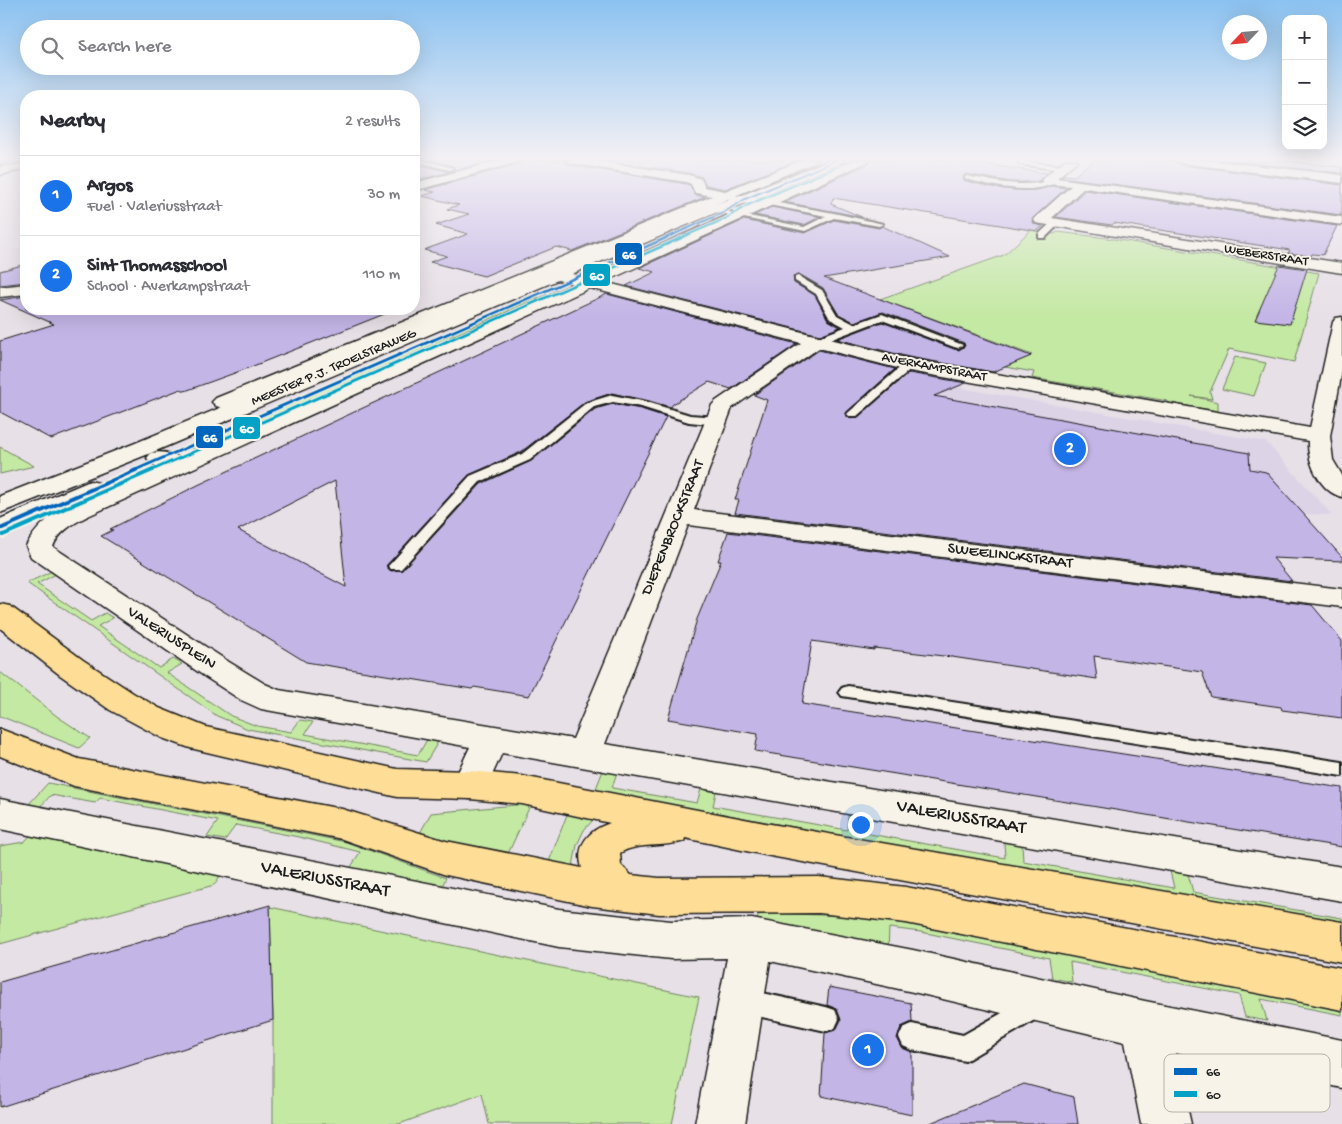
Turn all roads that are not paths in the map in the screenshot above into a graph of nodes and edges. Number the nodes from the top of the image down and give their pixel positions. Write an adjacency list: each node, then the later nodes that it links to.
1 (715, 212): 13 (street, MEESTER P.J. TROELSTRAWEG)
2 (715, 212): 13 (street, MEESTER P.J. TROELSTRAWEG)
3 (747, 212): 7 (lane)
4 (820, 212): 7 (lane)
5 (1049, 212): 9 (street, WEBERSTRAAT)
6 (1282, 212): 8 (street)
7 (834, 215): 10 (lane)
8 (1342, 221)
9 (1056, 223): 11 (lane); 12 (street, WEBERSTRAAT)
10 (879, 224)
11 (1042, 236)
12 (1342, 268)
13 (564, 277): 19 (street, AVERKAMPSTRAAT); 25 (street, MEESTER P.J. TROELSTRAWEG); 27 (street, MEESTER P.J. TROELSTRAWEG)
14 (798, 279): 18 (lane)
15 (20, 290): 16 (street)
16 (0, 292)
17 (1342, 322): 24 (street)
18 (852, 327): 19 (lane); 20 (lane)
19 (815, 342): 21 (street, AVERKAMPSTRAAT); 23 (street, DIEPENBROCKSTRAAT)
20 (958, 345)
21 (909, 365): 22 (lane); 24 (street, AVERKAMPSTRAAT)
22 (853, 414)
23 (718, 421): 28 (street, DIEPENBROCKSTRAAT); 31 (lane)
24 (1319, 436): 26 (street)
25 (168, 462): 29 (street, MEESTER P.J. TROELSTRAWEG); 30 (street, MEESTER P.J. TROELSTRAWEG)
26 (1342, 490)
27 (0, 505)
28 (679, 516): 32 (street, SWEELINCKSTRAAT); 38 (street, DIEPENBROCKSTRAAT)
29 (0, 529)
30 (47, 556): 35 (street, VALERIUSPLEIN)
31 (396, 566)
32 (1342, 598)
33 (0, 613): 40 (main road)
34 (848, 692): 39 (lane)
35 (302, 706): 36 (street, VALERIUSSTRAAT)
36 (491, 739): 38 (street, VALERIUSSTRAAT); 40 (street)
37 (0, 742): 44 (main road)
38 (584, 754): 43 (street, VALERIUSSTRAAT)
39 (1342, 769)
40 (470, 785): 42 (main road)
41 (0, 814): 45 (street, VALERIUSSTRAAT)
42 (709, 828): 44 (main road); 47 (main road)
43 (1342, 884)
44 (640, 894): 45 (street); 48 (main road)
45 (651, 936): 46 (street, VALERIUSSTRAAT)
46 (752, 938): 49 (street); 50 (street, VALERIUSSTRAAT)
47 (1342, 942)
48 (1342, 989)
49 (743, 1000): 51 (lane); 55 (street)
50 (1045, 1001): 52 (street, VALERIUSSTRAAT); 53 (lane)
51 (826, 1019)
52 (1145, 1024): 54 (street, VALERIUSSTRAAT); 56 (street)
53 (912, 1037)
54 (1293, 1054)
55 (720, 1124)
56 (1166, 1124)

